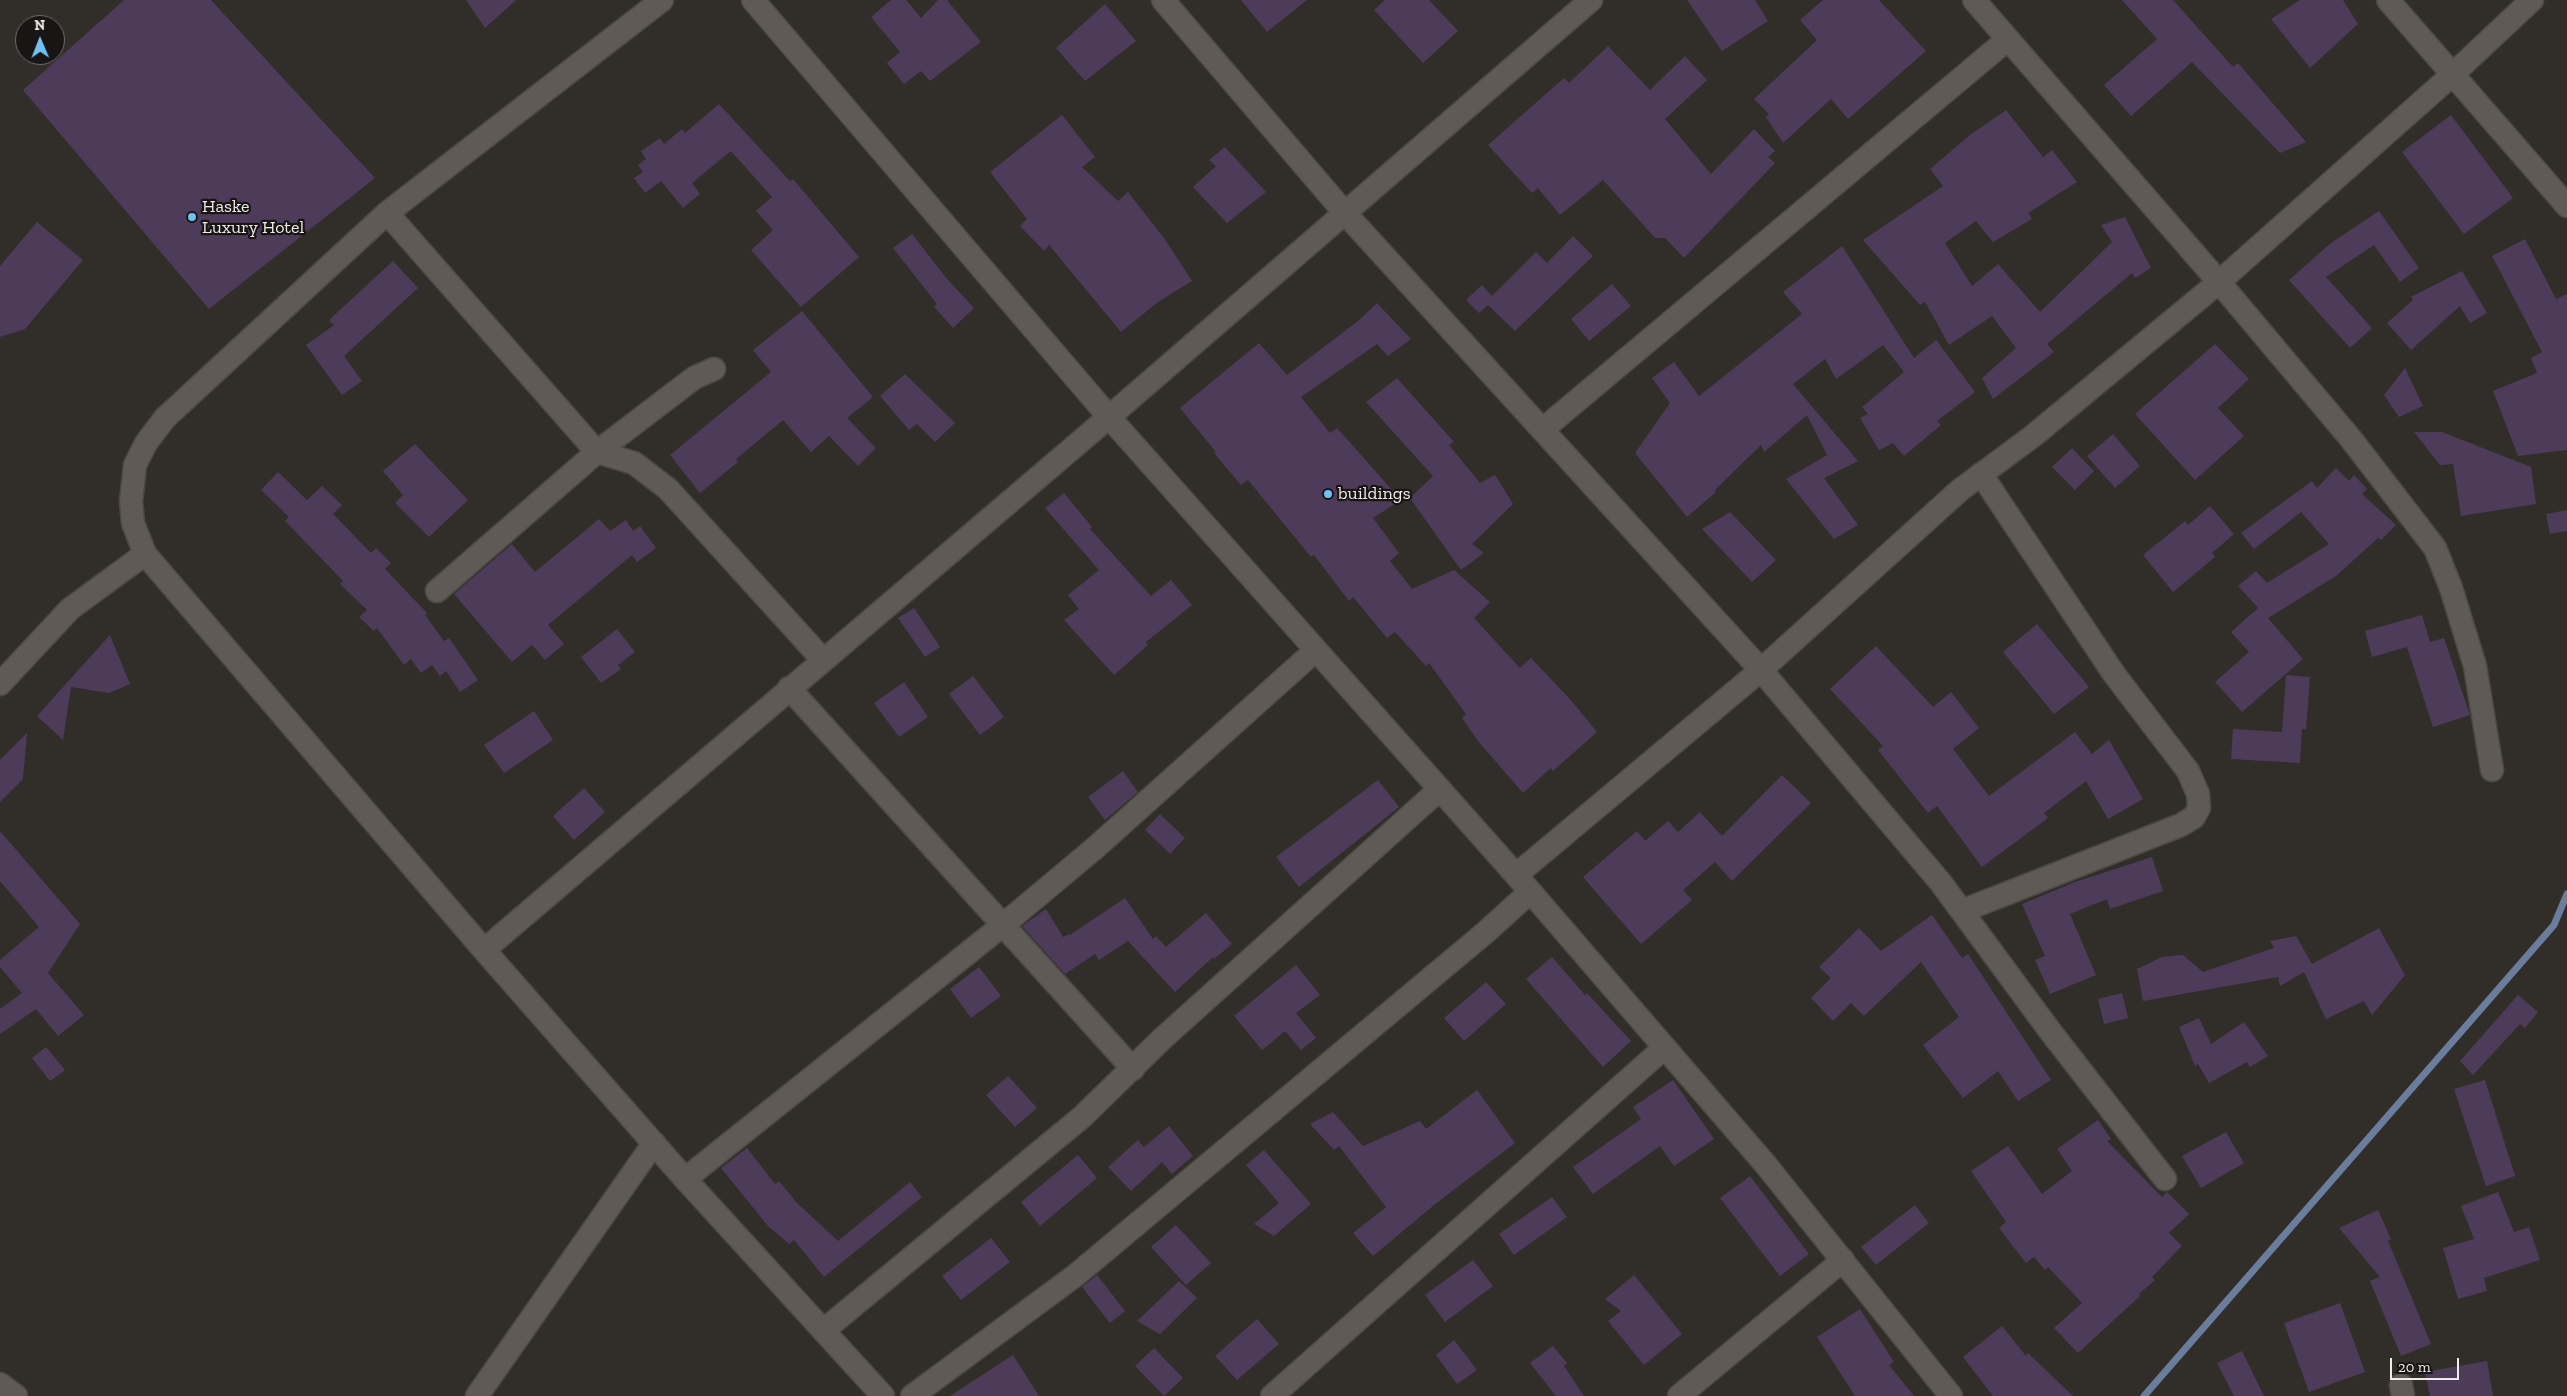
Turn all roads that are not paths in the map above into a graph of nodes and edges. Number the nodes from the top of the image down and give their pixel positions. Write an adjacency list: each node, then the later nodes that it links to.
1 (662, 0): 12 (street)
2 (753, 0): 15 (street)
3 (1163, 0): 11 (street)
4 (1591, 0): 11 (street)
5 (1974, 0): 8 (street)
6 (2388, 0): 9 (street)
7 (2532, 0): 9 (street)
8 (2008, 40): 13 (street); 16 (street)
9 (2452, 75): 10 (street); 13 (street)
10 (2567, 206)
11 (1344, 212): 15 (street); 16 (street)
12 (387, 213): 17 (street); 19 (street)
13 (2219, 282): 18 (street); 26 (street)
14 (714, 369): 17 (street)
15 (1109, 417): 21 (street); 22 (street)
16 (1542, 430): 23 (street)
17 (597, 452): 20 (street); 22 (street)
18 (1981, 474): 23 (street); 29 (street)
19 (145, 554): 24 (street); 31 (street)
20 (437, 591)
21 (1316, 650): 27 (street); 30 (street)
22 (822, 660): 25 (street)
23 (1761, 670): 28 (street); 29 (street)
24 (0, 684)
25 (789, 688): 30 (street); 31 (street)
26 (2492, 770)
27 (1440, 789): 28 (street); 33 (street)
28 (1523, 884): 32 (street); 43 (street)
29 (1962, 911): 36 (street)
30 (1003, 925): 33 (street); 35 (street)
31 (484, 950): 34 (street)
32 (1664, 1048): 37 (street); 44 (street)
33 (1133, 1068): 38 (street)
34 (654, 1143): 35 (street); 42 (street)
35 (685, 1179): 38 (street)
36 (2165, 1179)
37 (1843, 1260): 45 (street); 46 (street)
38 (824, 1330): 40 (street)
39 (0, 1384): 41 (street)
40 (877, 1394)
41 (16, 1396)
42 (477, 1396)
43 (912, 1396)
44 (1272, 1396)
45 (1679, 1396)
46 (1951, 1396)

